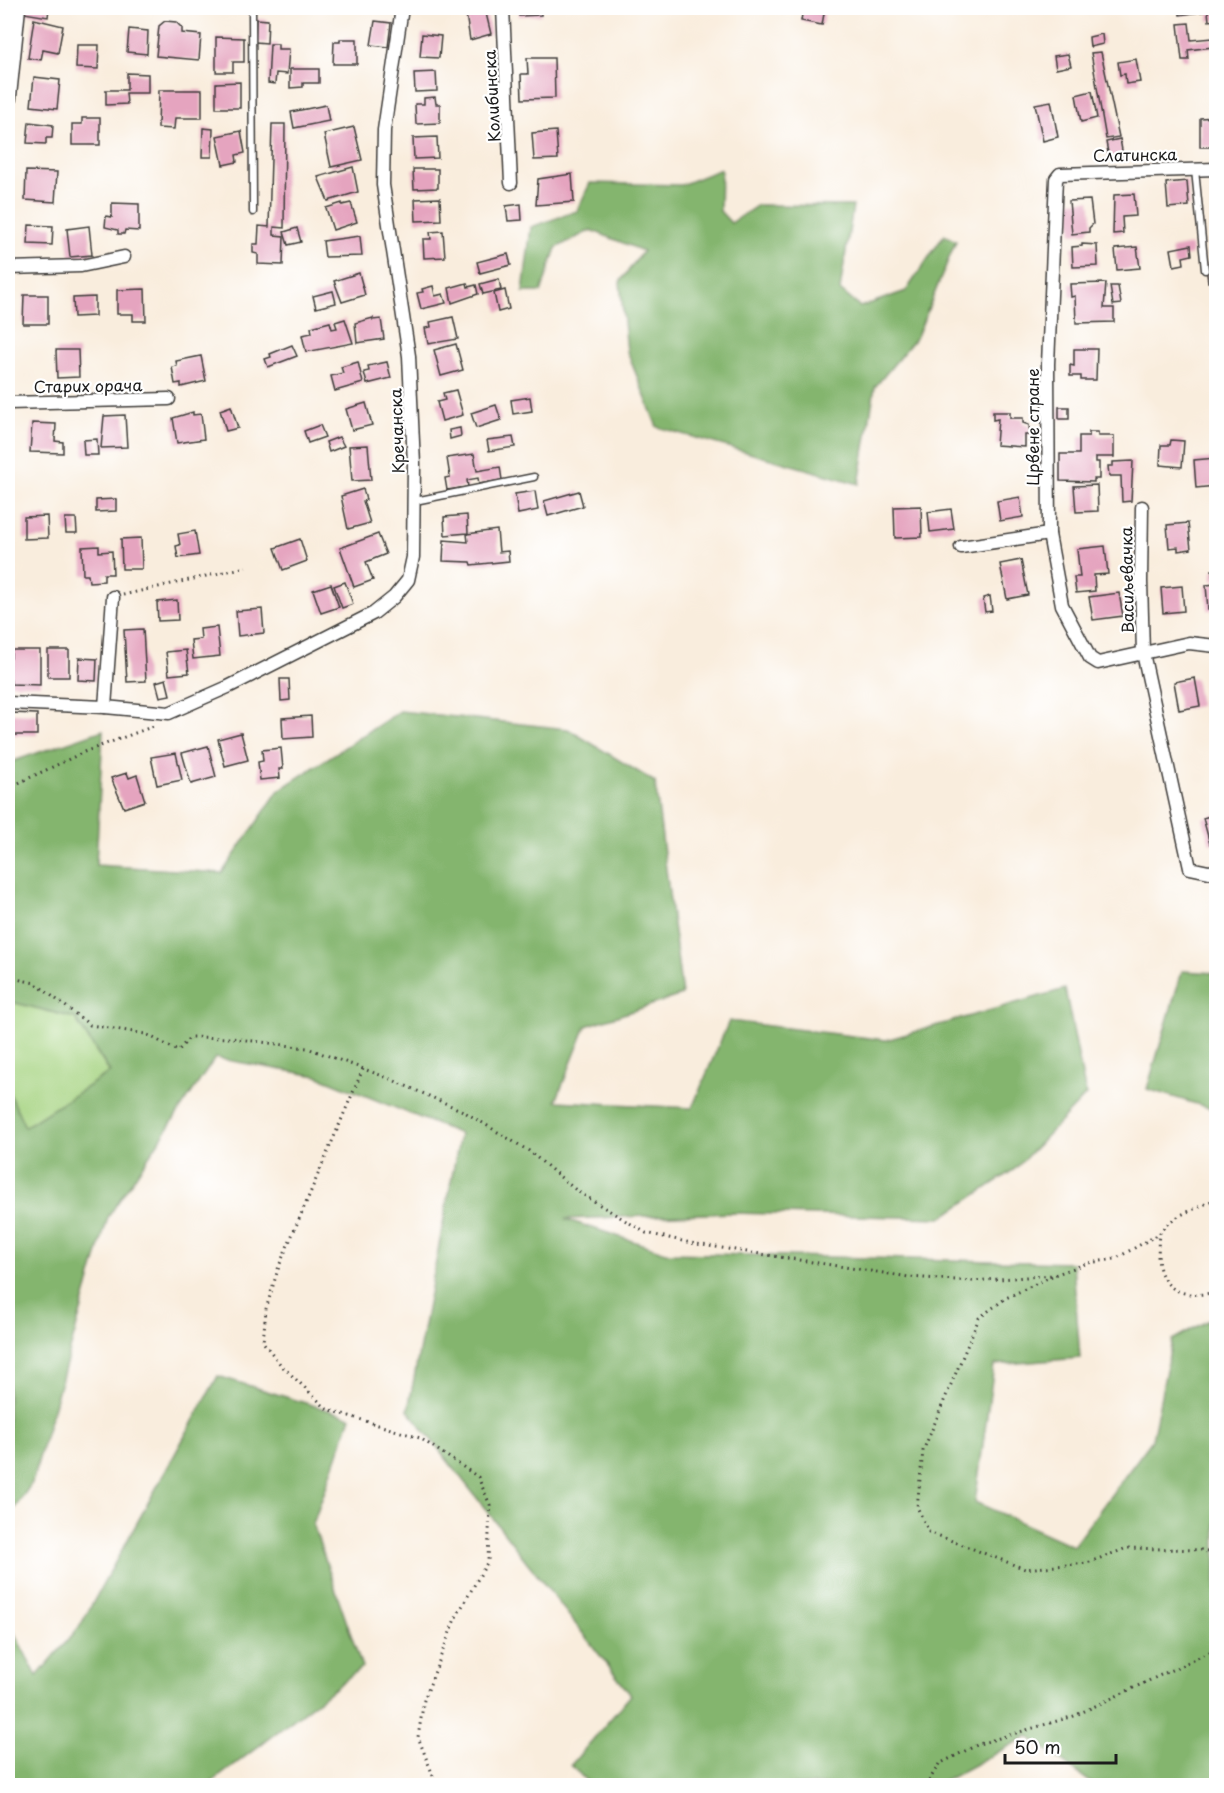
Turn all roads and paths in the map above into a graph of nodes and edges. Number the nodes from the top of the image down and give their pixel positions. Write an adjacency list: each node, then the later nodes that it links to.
1 (19, 8): 5 (street)
2 (252, 8): 10 (lane)
3 (402, 8): 17 (street, Кречанска)
4 (503, 8): 9 (street, Колибинска)
5 (8, 116)
6 (1195, 169): 7 (street, Слатинска); 8 (street, Слатинска); 13 (lane)
7 (1216, 169)
8 (1056, 179): 19 (street, Црвене стране)
9 (511, 183)
10 (253, 212)
11 (123, 258): 12 (street)
12 (8, 267)
13 (1205, 270)
14 (169, 399): 15 (street, Старих орача)
15 (8, 403)
16 (534, 477): 17 (lane)
17 (415, 501): 27 (street, Кречанска)
18 (1142, 507): 24 (street, Васиљевачка)
19 (1049, 534): 20 (street); 24 (street, Црвене стране)
20 (961, 547)
21 (246, 567): 22 (path)
22 (113, 597): 26 (street)
23 (1216, 646): 24 (street)
24 (1143, 653): 29 (street, Васиљевачка)
25 (8, 703): 26 (street)
26 (105, 707): 27 (street)
27 (170, 713): 28 (path)
28 (8, 788)
29 (1216, 871)
30 (8, 977): 31 (path)
31 (363, 1069): 34 (path); 38 (path)
32 (1216, 1198): 33 (path)
33 (1159, 1234): 34 (path); 35 (path)
34 (1054, 1275): 36 (path)
35 (1216, 1292)
36 (1216, 1555)
37 (1216, 1649): 39 (path)
38 (437, 1785)
39 (926, 1785)

